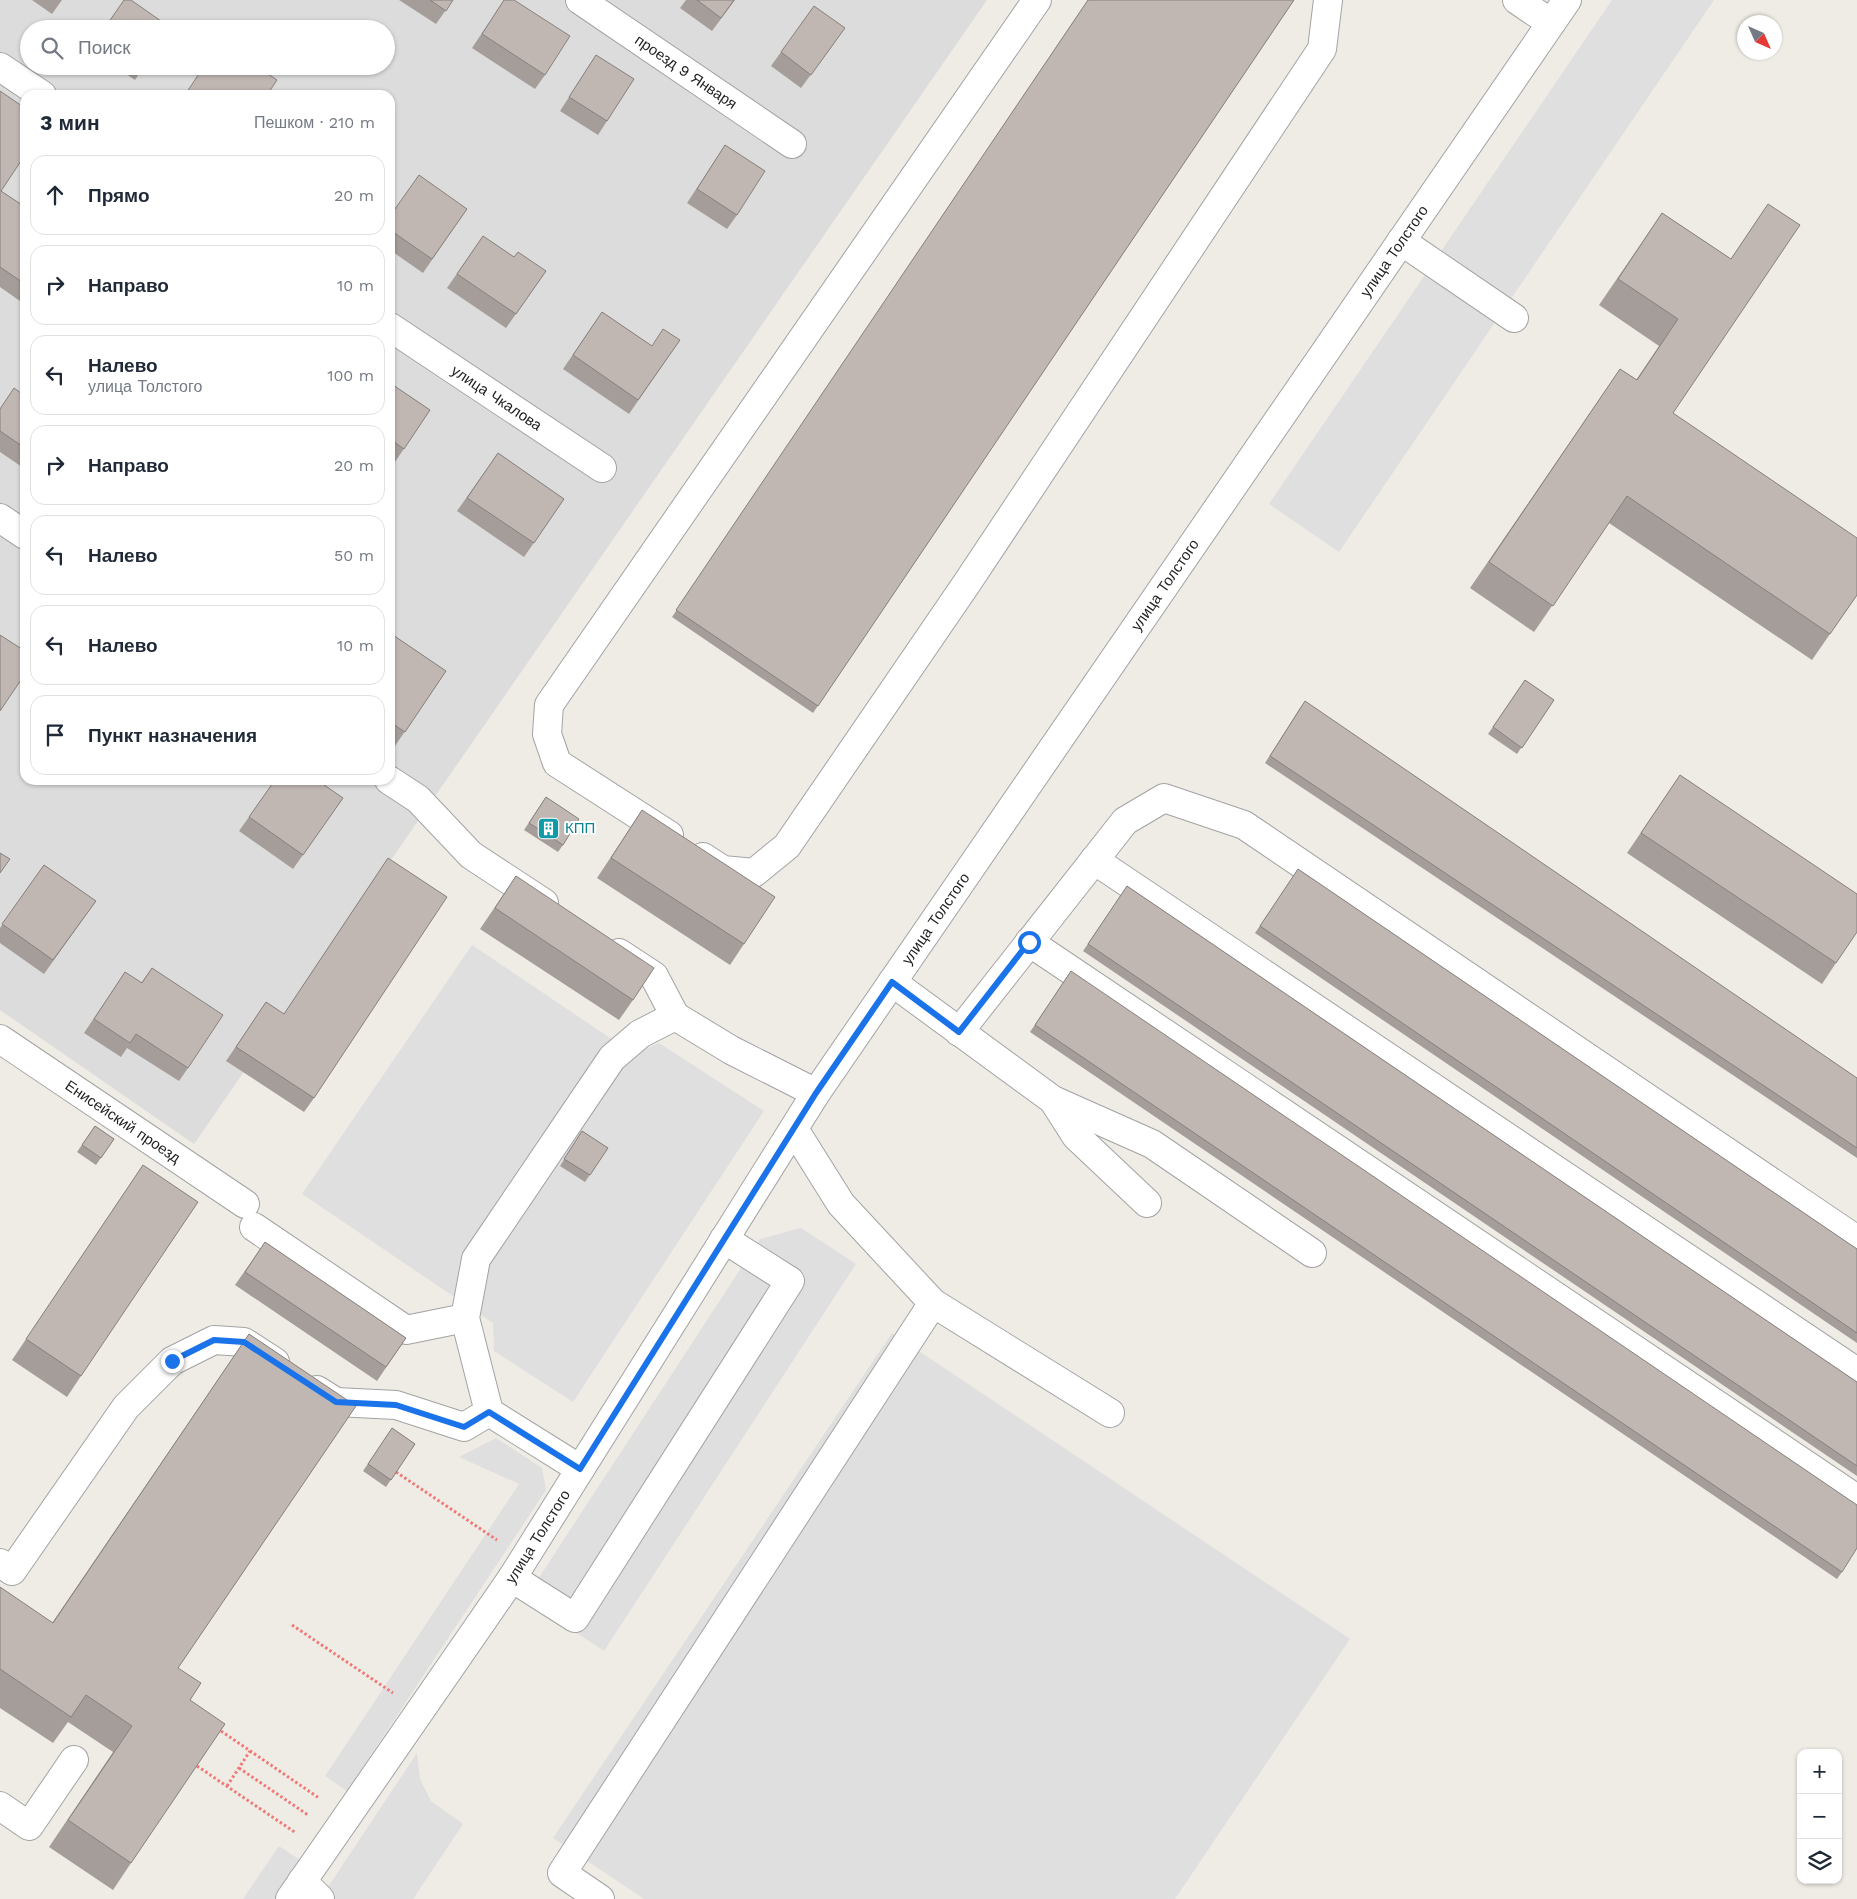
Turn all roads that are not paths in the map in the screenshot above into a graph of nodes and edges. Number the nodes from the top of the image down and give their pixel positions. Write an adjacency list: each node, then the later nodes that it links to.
1 (580, 0): 9 (street, проезд 9 Января)
2 (1037, 0): 3 (street)
3 (1328, 0)
4 (1517, 0): 6 (street)
5 (1567, 0): 6 (street, улица Толстого)
6 (1551, 23): 10 (street, улица Толстого)
7 (0, 67): 8 (street)
8 (34, 90)
9 (792, 144)
10 (1401, 241): 11 (street); 21 (street, улица Толстого)
11 (1514, 318)
12 (395, 330): 13 (street, улица Чкалова)
13 (602, 468)
14 (0, 518): 15 (street)
15 (20, 532)
16 (395, 784): 18 (street)
17 (1094, 860): 20 (street); 30 (street); 34 (street)
18 (563, 916)
19 (596, 938): 22 (street)
20 (1029, 942): 23 (street); 38 (street)
21 (892, 982): 23 (street); 25 (street, улица Толстого)
22 (675, 1016): 25 (street); 33 (street)
23 (959, 1032): 26 (street)
24 (0, 1039): 33 (street, Енисейский проезд)
25 (816, 1093): 27 (street, улица Толстого)
26 (1053, 1100): 28 (street); 31 (street)
27 (794, 1129): 29 (street, улица Толстого); 32 (street)
28 (1147, 1203)
29 (724, 1239): 37 (street, улица Толстого); 40 (street)
30 (1857, 1240)
31 (1312, 1253)
32 (934, 1303): 36 (street); 44 (street)
33 (465, 1318): 35 (street)
34 (1857, 1372)
35 (489, 1412): 37 (street); 39 (street)
36 (1110, 1413)
37 (580, 1469): 40 (street, улица Толстого)
38 (1857, 1499)
39 (0, 1562)
40 (518, 1568): 43 (street, улица Толстого)
41 (74, 1760): 42 (street)
42 (0, 1806)
43 (304, 1893)
44 (600, 1899)

